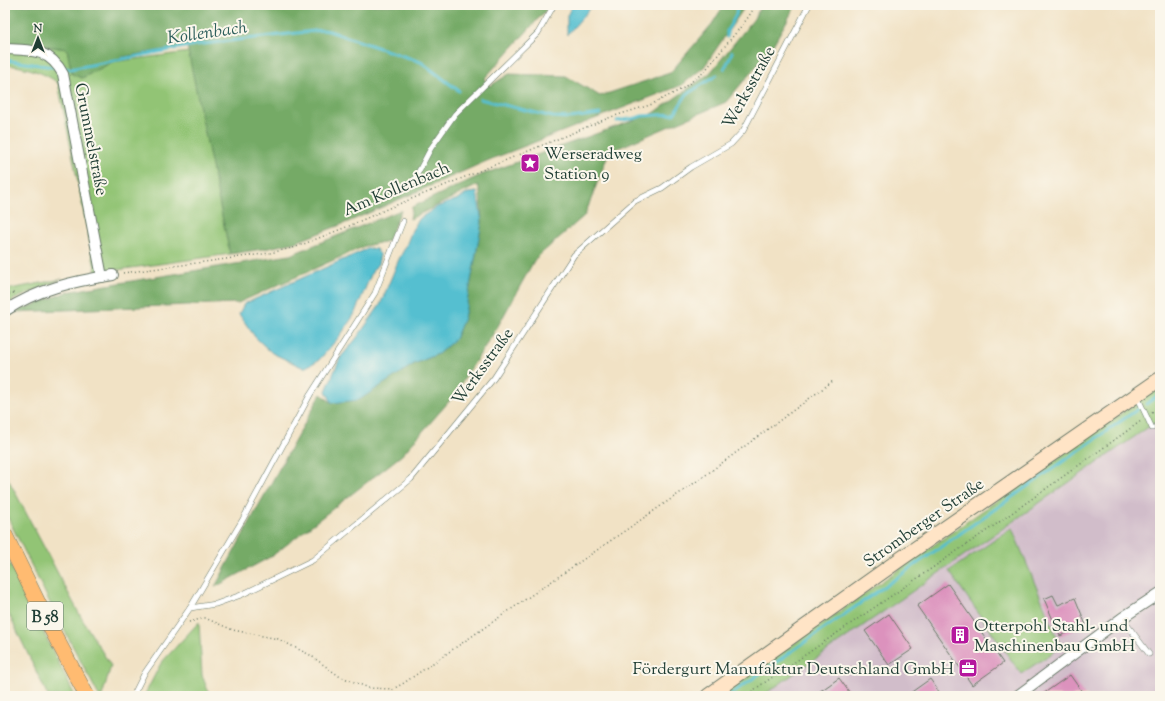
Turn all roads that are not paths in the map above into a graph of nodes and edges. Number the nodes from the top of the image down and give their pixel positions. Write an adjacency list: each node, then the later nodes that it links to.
1 (554, 5): 4 (lane)
2 (809, 5): 14 (lane, Werksstraße)
3 (5, 49): 7 (street, Grummelstraße)
4 (411, 186)
5 (403, 221): 14 (lane)
6 (113, 275): 7 (street)
7 (102, 277): 8 (street)
8 (5, 311)
9 (1160, 379): 10 (main road, Stromberger Straße)
10 (1136, 395): 11 (lane); 19 (main road, Stromberger Straße)
11 (1152, 428)
12 (5, 535): 17 (main road, B 58)
13 (1160, 593): 15 (street)
14 (190, 608): 18 (lane)
15 (1122, 618): 16 (lane); 20 (street)
16 (1149, 654)
17 (87, 696)
18 (133, 696)
19 (709, 696)
20 (1017, 696)

